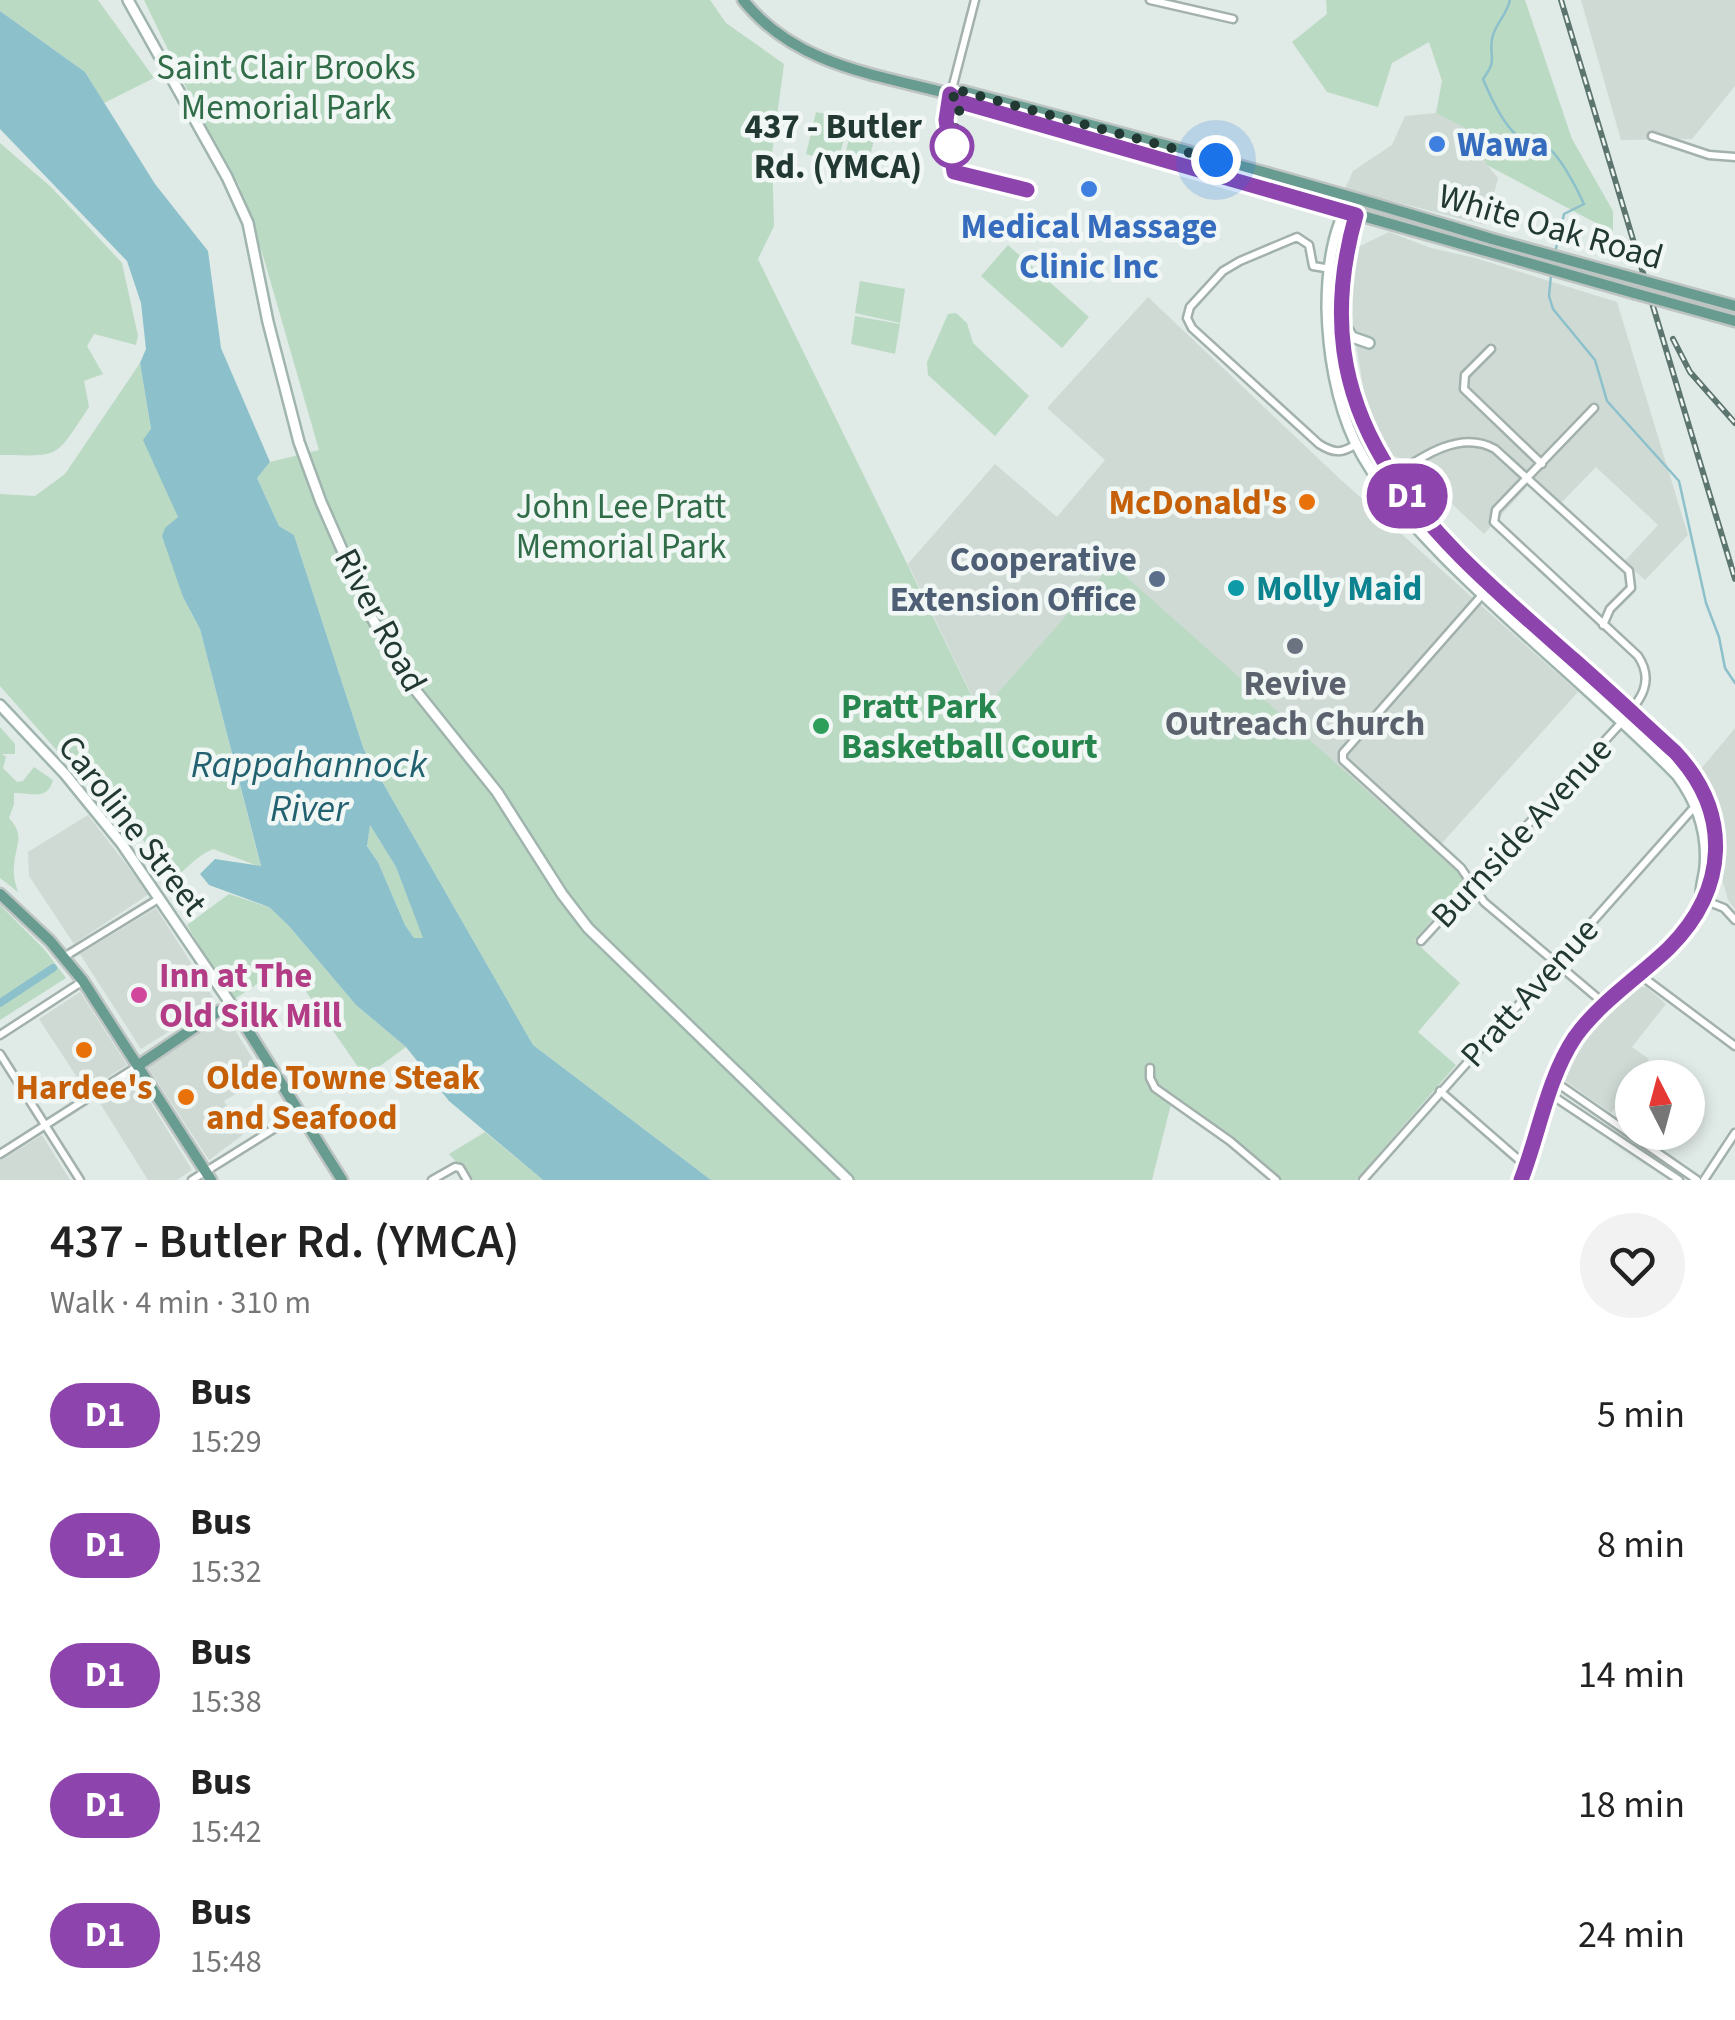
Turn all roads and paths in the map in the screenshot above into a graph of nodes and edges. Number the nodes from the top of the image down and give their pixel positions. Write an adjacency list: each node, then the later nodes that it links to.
1 (128, 0): 66 (main road, River Road)
2 (744, 0): 6 (main road)
3 (976, 0): 6 (street)
4 (1150, 0): 5 (street)
5 (1233, 18)
6 (950, 94): 9 (main road, White Oak Road); 10 (main road, White Oak Road)
7 (1652, 136): 8 (street)
8 (1735, 157)
9 (1352, 198): 10 (main road); 11 (main road); 13 (main road, White Oak Road, bridge)
10 (1343, 211): 11 (main road, White Oak Road); 12 (main road)
11 (1356, 215): 14 (main road); 15 (main road, White Oak Road, bridge)
12 (1331, 269): 19 (main road); 19 (street)
13 (1734, 305)
14 (1340, 314): 17 (main road); 17 (main road)
15 (1735, 321)
16 (1491, 349): 20 (street)
17 (1349, 376): 21 (main road)
18 (1594, 408): 20 (street)
19 (1356, 444): 23 (main road)
20 (1542, 464): 22 (street)
21 (1392, 476): 22 (street); 23 (street); 24 (main road)
22 (1528, 478): 26 (street); 26 (street)
23 (1380, 484): 25 (main road)
24 (1490, 586): 25 (street); 28 (main road)
25 (1482, 596): 29 (main road); 31 (street)
26 (1603, 625): 28 (street)
27 (0, 705): 33 (main road, Caroline Street)
28 (1631, 712): 29 (street, Burnside Avenue); 34 (main road)
29 (1622, 722): 30 (main road); 31 (street, Burnside Avenue)
30 (1697, 804): 34 (main road); 38 (street, Pratt Avenue)
31 (1473, 886): 36 (street, Burnside Avenue); 38 (street)
32 (0, 894): 37 (main road)
33 (160, 898): 37 (street); 41 (main road, Caroline Street)
34 (1701, 899): 35 (street); 39 (main road)
35 (1735, 920)
36 (1421, 941)
37 (64, 956): 40 (main road)
38 (1556, 962): 42 (street); 53 (street, Pratt Avenue)
39 (1640, 976): 42 (main road); 46 (street)
40 (83, 981): 45 (street); 47 (main road)
41 (216, 984): 43 (main road, Caroline Street); 44 (main road, Caroline Street)
42 (1606, 1005): 52 (main road)
43 (219, 1011): 44 (main road); 48 (main road)
44 (237, 1013): 55 (main road, Caroline Street)
45 (0, 1035)
46 (1735, 1046)
47 (129, 1050): 48 (main road); 50 (main road)
48 (160, 1050): 50 (main road)
49 (0, 1054): 56 (street)
50 (138, 1065): 56 (street); 60 (main road)
51 (1150, 1068): 67 (street)
52 (1554, 1082): 54 (main road); 71 (street)
53 (1440, 1092): 59 (street); 68 (street, Pratt Avenue)
54 (1550, 1094): 59 (main road); 70 (street)
55 (299, 1113): 60 (street); 63 (main road, Caroline Street)
56 (46, 1126): 58 (street); 61 (street)
57 (1735, 1133): 71 (street)
58 (0, 1154)
59 (1526, 1166): 69 (main road)
60 (209, 1176): 62 (street)
61 (80, 1180)
62 (192, 1180)
63 (342, 1180)
64 (432, 1180): 65 (street)
65 (468, 1180)
66 (848, 1180)
67 (1276, 1180)
68 (1363, 1180)
69 (1521, 1180)
70 (1679, 1180)
71 (1700, 1180)

